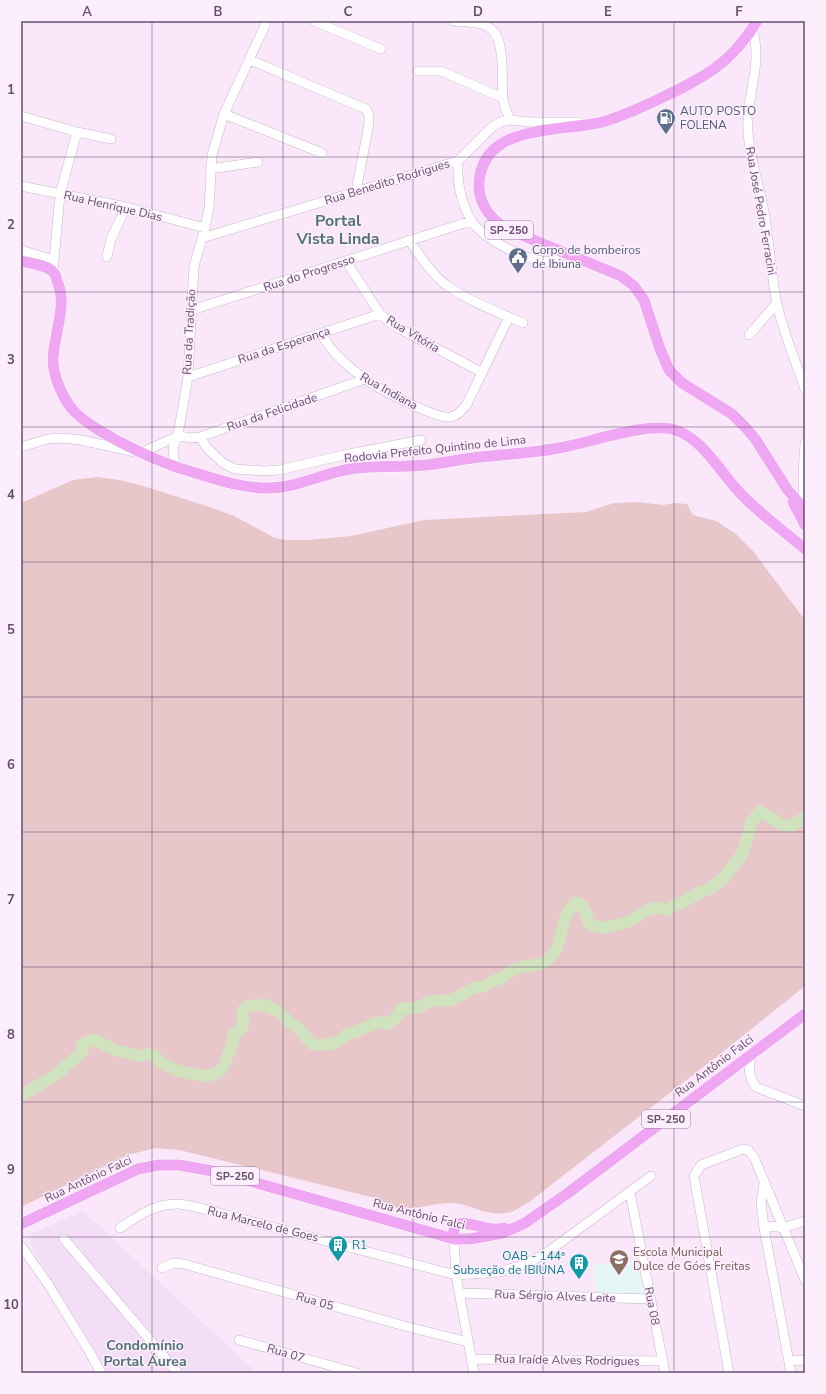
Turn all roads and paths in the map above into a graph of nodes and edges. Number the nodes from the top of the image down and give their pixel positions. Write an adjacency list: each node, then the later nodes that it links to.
1 (267, 21): 6 (street, Rua da Tradição)
2 (314, 21): 5 (street)
3 (454, 21): 8 (street)
4 (755, 25): 12 (main road, SP-250); 34 (street, Rua José Pedro Ferracini)
5 (381, 49)
6 (250, 60): 9 (street, Rua da Tradição); 20 (street)
7 (418, 70): 8 (street)
8 (503, 98): 11 (street)
9 (224, 114): 15 (street); 18 (street, Rua da Tradição)
10 (21, 116): 13 (street)
11 (510, 120): 12 (street); 16 (street)
12 (598, 123): 28 (main road, SP-250)
13 (77, 132): 14 (street); 21 (street)
14 (111, 139)
15 (322, 153)
16 (458, 161): 20 (street, Rua Benedito Rodrigues); 23 (street)
17 (258, 162): 18 (street)
18 (210, 169): 24 (street, Rua da Tradição)
19 (21, 186): 21 (street, Rua Henrique Dias)
20 (356, 191): 25 (street, Rua Benedito Rodrigues)
21 (60, 194): 22 (street, Rua Henrique Dias); 30 (street)
22 (126, 207): 24 (street, Rua Henrique Dias); 29 (street)
23 (471, 221): 26 (street, Rua do Progresso); 28 (street)
24 (205, 228): 25 (street, Rua da Tradição)
25 (202, 238): 35 (street, Rua da Tradição)
26 (409, 240): 32 (street, Rua do Progresso); 37 (street)
27 (21, 250): 30 (street)
28 (563, 253): 52 (main road, SP-250)
29 (107, 257)
30 (54, 260): 33 (street)
31 (21, 261): 33 (main road)
32 (346, 261): 35 (street, Rua do Progresso); 36 (street, Rua Vitória)
33 (53, 272): 50 (main road, Rodovia Prefeito Quintino de Lima)
34 (777, 303): 40 (street); 44 (street, Rua José Pedro Ferracini)
35 (192, 310): 42 (street, Rua da Tradição)
36 (380, 314): 39 (street, Rua da Esperança); 41 (street, Rua Vitória)
37 (508, 317): 38 (street); 41 (street)
38 (523, 323)
39 (321, 333): 42 (street, Rua da Esperança); 43 (street, Rua Indiana)
40 (749, 335)
41 (481, 372): 43 (street, Rua Indiana)
42 (188, 377): 45 (street, Rua da Tradição)
43 (365, 380): 46 (street, Rua da Felicidade)
44 (805, 389)
45 (177, 436): 46 (street, Rua da Felicidade); 50 (street); 51 (street, Rua da Tradição)
46 (200, 437): 47 (street)
47 (421, 440)
48 (805, 443): 53 (street)
49 (21, 447): 50 (street)
50 (140, 453): 51 (main road, Rodovia Prefeito Quintino de Lima)
51 (176, 466): 55 (main road, Rodovia Prefeito Quintino de Lima)
52 (787, 489): 53 (main road, SP-250); 54 (main road, SP-250)
53 (804, 509)
54 (805, 525)
55 (793, 540): 56 (main road); 57 (main road, Rodovia Prefeito Quintino de Lima)
56 (805, 546)
57 (805, 550)
58 (805, 1014): 59 (main road, Rua Antônio Falci / SP-250)
59 (752, 1054): 60 (street); 65 (main road, Rua Antônio Falci / SP-250)
60 (805, 1106)
61 (651, 1176): 63 (street, Rua Marcelo de Goes)
62 (764, 1184): 68 (street); 69 (street); 89 (street)
63 (630, 1192): 74 (street, Rua Marcelo de Goes); 77 (street, Rua 08)
64 (805, 1221): 69 (street)
65 (526, 1223): 71 (main road, Rua Antônio Falci / SP-250); 71 (main road)
66 (21, 1224): 71 (main road, Rua Antônio Falci / SP-250)
67 (120, 1228): 74 (street, Rua Marcelo de Goes)
68 (764, 1228): 69 (street); 83 (street)
69 (784, 1228): 75 (street)
70 (64, 1239): 85 (street)
71 (454, 1239): 74 (street)
72 (21, 1246): 84 (street)
73 (162, 1268): 79 (street, Rua 05)
74 (456, 1275): 76 (street)
75 (805, 1280)
76 (460, 1293): 77 (street, Rua Sérgio Alves Leite); 79 (street)
77 (651, 1299): 82 (street, Rua 08)
78 (239, 1340): 86 (street, Rua 07)
79 (468, 1342): 80 (street)
80 (471, 1359): 82 (street, Rua Iraíde Alves Rodrigues); 87 (street)
81 (805, 1360): 83 (street)
82 (663, 1361): 88 (street, Rua 08)
83 (789, 1361): 90 (street)
84 (101, 1373)
85 (178, 1373)
86 (357, 1373)
87 (474, 1373)
88 (665, 1373)
89 (729, 1373)
90 (791, 1373)

